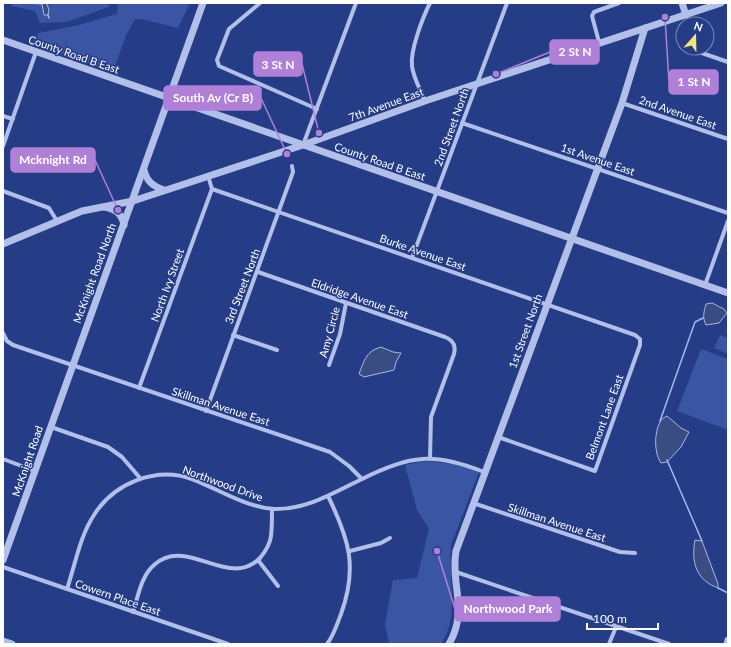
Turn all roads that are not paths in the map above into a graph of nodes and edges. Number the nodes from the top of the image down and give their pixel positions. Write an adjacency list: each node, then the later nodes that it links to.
1 (203, 3): 17 (street, McKnight Road North)
2 (260, 3): 20 (street)
3 (356, 3): 20 (street)
4 (430, 3): 18 (street)
5 (506, 3): 16 (street, 2nd Street North)
6 (619, 3): 12 (street)
7 (682, 3): 9 (street)
8 (721, 3): 9 (street, 7th Avenue East)
9 (686, 15): 10 (street, 7th Avenue East)
10 (645, 28): 12 (street, 7th Avenue East); 19 (street, 1st Street North)
11 (3, 40): 13 (street, County Road B East)
12 (599, 42): 16 (street, 7th Avenue East)
13 (36, 52): 17 (street, County Road B East); 22 (street)
14 (711, 56): 15 (street)
15 (728, 62)
16 (477, 84): 18 (street, 7th Avenue East); 23 (street, 2nd Street North)
17 (169, 98): 26 (street, County Road B East); 29 (street, McKnight Road North)
18 (425, 101): 26 (street, 7th Avenue East)
19 (622, 102): 24 (street, 2nd Avenue East); 28 (street, 1st Street North)
20 (317, 109): 26 (street)
21 (3, 116): 22 (street)
22 (13, 119): 25 (street)
23 (462, 123): 28 (street, 1st Avenue East); 34 (street, 2nd Street North)
24 (728, 140)
25 (3, 146)
26 (303, 146): 30 (street, 7th Avenue East); 34 (street, County Road B East)
27 (292, 166): 37 (street, 3rd Street North)
28 (597, 168): 38 (street, 1st Avenue East); 42 (street, 1st Street North)
29 (144, 170): 32 (street); 35 (street, McKnight Road North)
30 (208, 176): 31 (street); 32 (street, 7th Avenue East)
31 (212, 188): 37 (street, Burke Avenue East); 56 (street, North Ivy Street)
32 (165, 190): 35 (street, 7th Avenue East)
33 (3, 191): 39 (street)
34 (437, 193): 42 (street, County Road B East); 44 (street, 2nd Street North)
35 (133, 201): 36 (street, 7th Avenue East); 41 (street, McKnight Road North)
36 (100, 206): 39 (street, 7th Avenue East); 41 (street)
37 (279, 212): 44 (street, Burke Avenue East); 45 (street, 3rd Street North)
38 (728, 213)
39 (57, 221): 43 (street, 7th Avenue East)
40 (728, 221): 46 (street)
41 (124, 225): 54 (street, McKnight Road North)
42 (571, 239): 46 (street, County Road B East); 49 (street, 1st Street North)
43 (3, 244)
44 (412, 258): 49 (street, Burke Avenue East)
45 (258, 272): 48 (street, Eldridge Avenue East); 51 (street, 3rd Street North)
46 (705, 285): 47 (street, County Road B East)
47 (728, 293)
48 (346, 303): 55 (street, Amy Circle); 61 (street, Eldridge Avenue East)
49 (546, 304): 52 (street, Burke Avenue East); 60 (street, 1st Street North)
50 (3, 334): 54 (street, Skillman Avenue East)
51 (233, 335): 53 (street); 57 (street, 3rd Street North)
52 (640, 339): 60 (street, Belmont Lane East)
53 (277, 350)
54 (72, 365): 56 (street, Skillman Avenue East); 58 (street, McKnight Road North)
55 (329, 366)
56 (139, 388): 57 (street, Skillman Avenue East)
57 (206, 411): 66 (street, Skillman Avenue East)
58 (55, 415): 59 (street, McKnight Road)
59 (50, 426): 63 (street, McKnight Road); 65 (street)
60 (497, 437): 64 (street, 1st Street North)
61 (430, 458): 64 (street); 66 (street)
62 (3, 459): 63 (street)
63 (35, 471): 73 (street, McKnight Road)
64 (484, 472): 68 (street, 1st Street North)
65 (140, 478): 69 (street, Northwood Drive); 78 (street, Northwood Drive)
66 (362, 479): 67 (street, Northwood Drive)
67 (328, 496): 69 (street, Northwood Drive); 71 (street)
68 (473, 503): 72 (street, Skillman Avenue East); 76 (street, 1st Street North)
69 (272, 509): 74 (street)
70 (390, 538): 71 (street)
71 (350, 551): 85 (street)
72 (635, 553)
73 (3, 560)
74 (258, 560): 77 (street); 79 (street)
75 (3, 567): 78 (street, Cowern Place East)
76 (456, 572): 80 (street); 86 (street, 1st Street North)
77 (278, 586)
78 (67, 589): 79 (street, Cowern Place East)
79 (133, 612): 84 (street, Cowern Place East)
80 (616, 627): 87 (street); 88 (street)
81 (728, 640): 89 (street)
82 (3, 641): 83 (street)
83 (12, 644)
84 (228, 644)
85 (327, 644)
86 (451, 644)
87 (610, 644)
88 (669, 644)
89 (726, 644)

